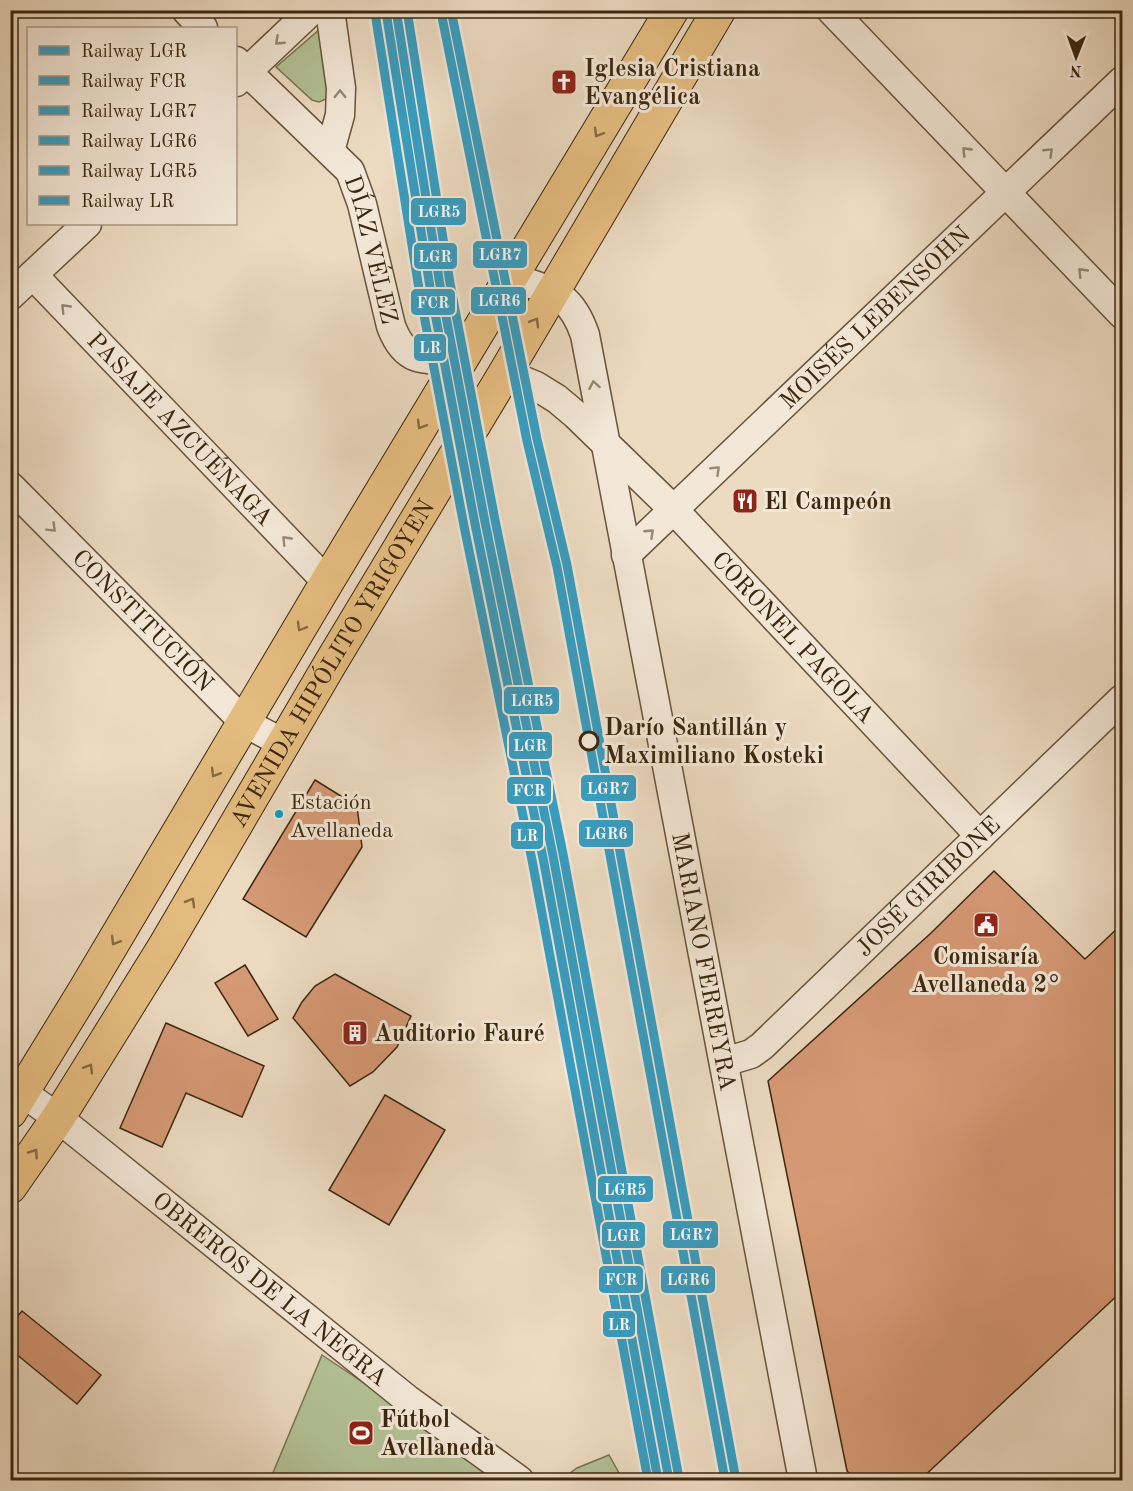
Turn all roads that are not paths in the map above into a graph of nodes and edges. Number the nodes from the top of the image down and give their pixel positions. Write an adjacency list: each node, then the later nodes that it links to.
1 (186, 10): 7 (street)
2 (312, 10): 8 (street, one-way to 8)
3 (330, 10): 10 (street, one-way to 3)
4 (672, 10): 14 (main road, AVENIDA HIPÓLITO YRIGOYEN, one-way to 14)
5 (719, 10): 15 (main road, AVENIDA HIPÓLITO YRIGOYEN)
6 (831, 10): 11 (street, one-way to 6)
7 (202, 27)
8 (239, 72): 10 (street, DÍAZ VÉLEZ)
9 (1122, 81): 11 (street, MOISÉS LEBENSOHN, one-way to 9)
10 (330, 151): 18 (street, DÍAZ VÉLEZ)
11 (1007, 193): 17 (street, one-way to 11); 22 (street, MOISÉS LEBENSOHN, one-way to 11)
12 (86, 225): 13 (street)
13 (33, 275): 16 (street); 24 (street, PASAJE AZCUÉNAGA, one-way to 13)
14 (510, 277): 15 (street, MARIANO FERREYRA); 18 (main road, AVENIDA HIPÓLITO YRIGOYEN)
15 (552, 291): 19 (main road, AVENIDA HIPÓLITO YRIGOYEN, one-way to 15); 20 (street, MARIANO FERREYRA, one-way to 15)
16 (10, 296)
17 (1122, 314)
18 (463, 357): 24 (main road, AVENIDA HIPÓLITO YRIGOYEN, one-way to 24)
19 (505, 373): 20 (street); 27 (main road, AVENIDA HIPÓLITO YRIGOYEN)
20 (604, 442): 22 (street, CORONEL PAGOLA); 23 (street, MARIANO FERREYRA)
21 (10, 486): 26 (street, CONSTITUCIÓN, one-way to 26)
22 (674, 510): 23 (street, MOISÉS LEBENSOHN, one-way to 22); 28 (street, CORONEL PAGOLA)
23 (626, 555): 29 (street, MARIANO FERREYRA)
24 (327, 582): 26 (main road, AVENIDA HIPÓLITO YRIGOYEN, one-way to 26)
25 (1122, 699): 28 (street, JOSÉ GIRIBONE)
26 (245, 723): 27 (street, CONSTITUCIÓN); 30 (main road, AVENIDA HIPÓLITO YRIGOYEN, one-way to 30)
27 (283, 743): 31 (main road, AVENIDA HIPÓLITO YRIGOYEN, one-way to 27)
28 (980, 836): 29 (street, JOSÉ GIRIBONE)
29 (724, 1062): 34 (street, MARIANO FERREYRA)
30 (15, 1095): 31 (street, OBREROS DE LA NEGRA)
31 (58, 1118): 32 (main road, AVENIDA HIPÓLITO YRIGOYEN, one-way to 31); 33 (street, OBREROS DE LA NEGRA)
32 (10, 1187)
33 (519, 1480)
34 (803, 1480)

